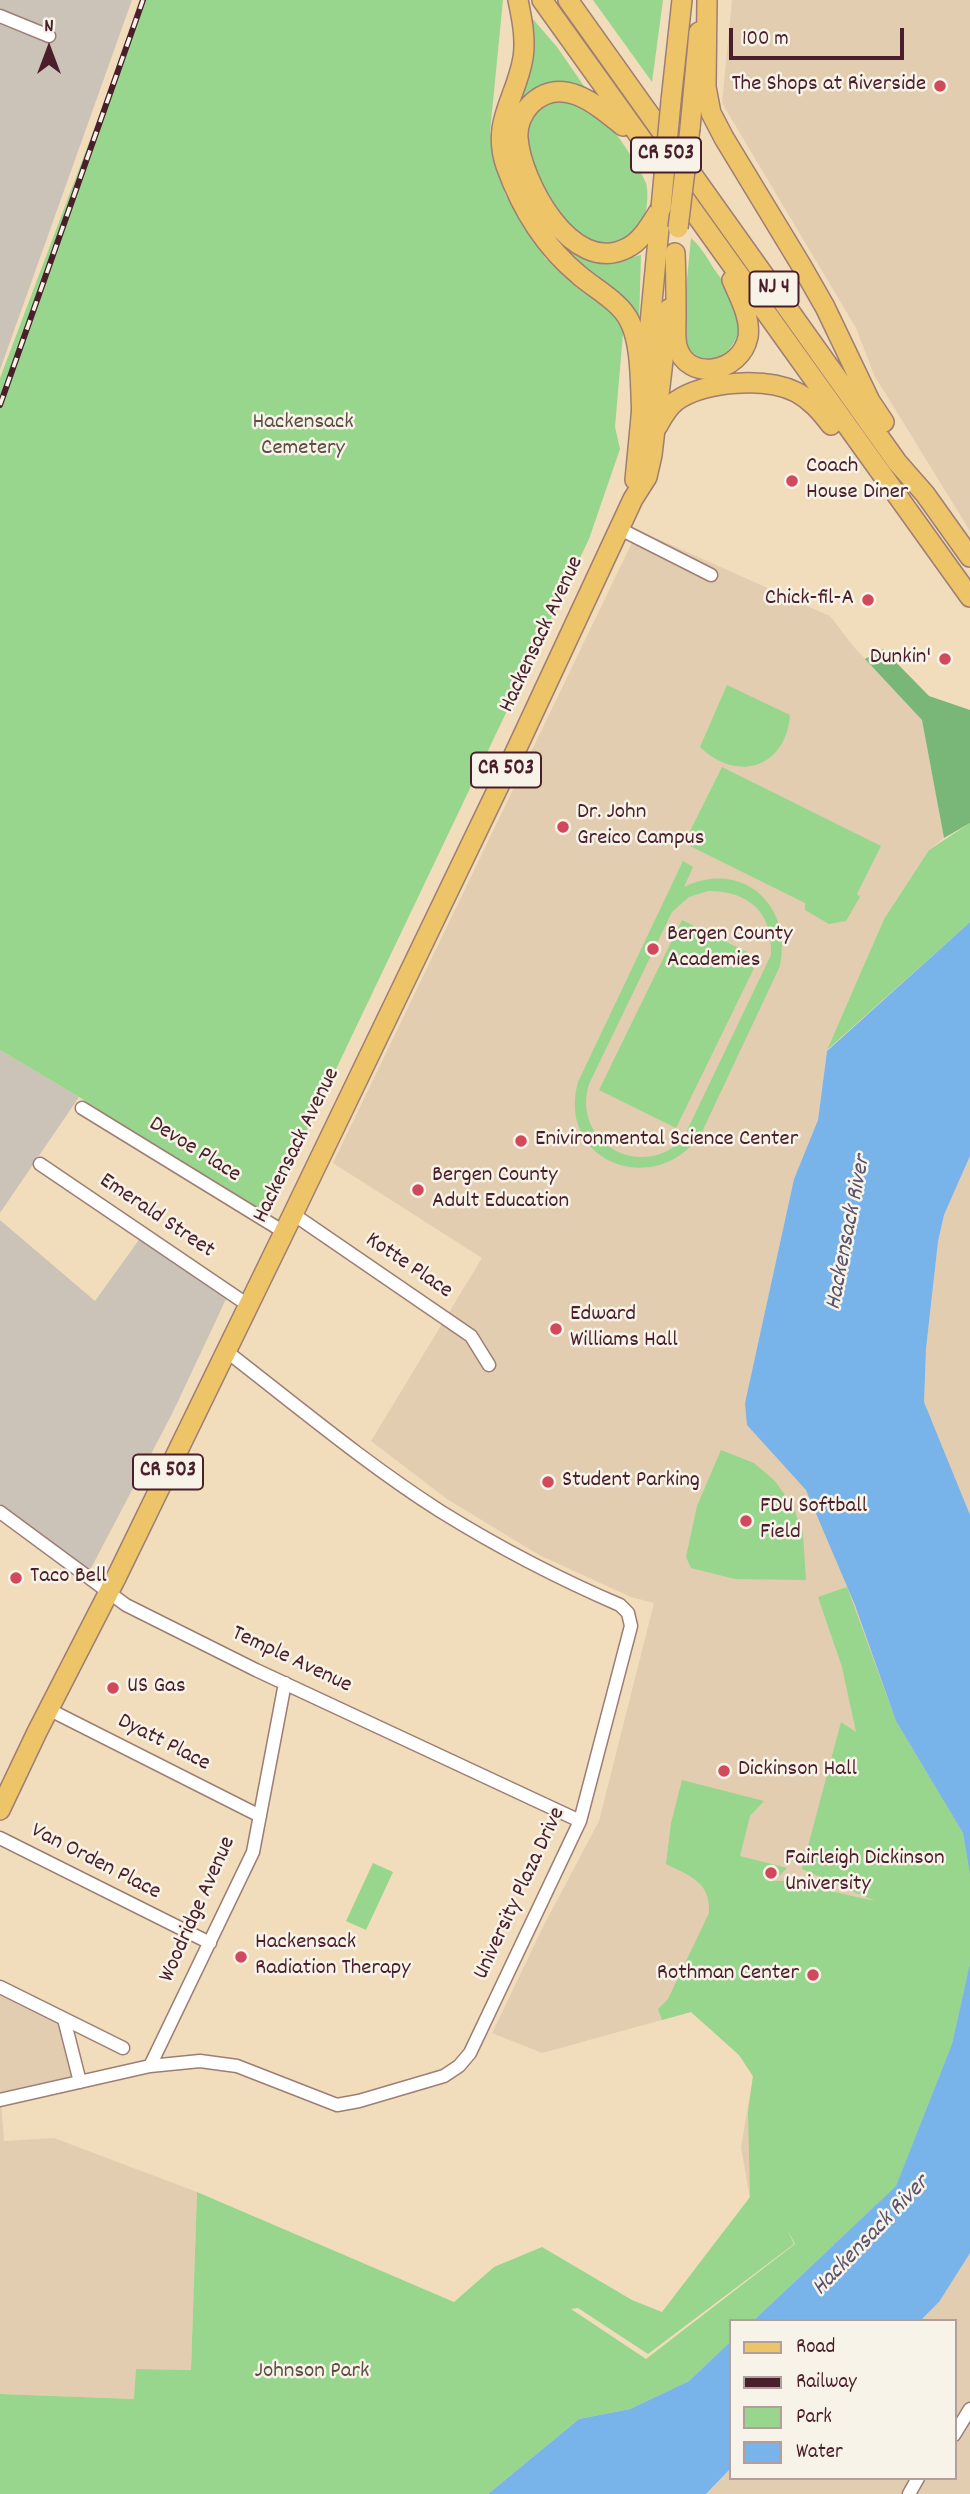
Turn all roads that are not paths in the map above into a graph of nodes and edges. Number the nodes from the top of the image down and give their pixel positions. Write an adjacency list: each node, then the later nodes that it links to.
1 (518, 0): 14 (main road)
2 (542, 0): 10 (main road, NJ 4)
3 (568, 0): 9 (main road, NJ 4)
4 (580, 0): 9 (main road)
5 (682, 0): 11 (main road, Hackensack Avenue / CR 503, bridge)
6 (705, 0): 13 (main road, Hackensack Avenue / CR 503, bridge); 16 (main road)
7 (0, 16): 8 (street)
8 (50, 36)
9 (594, 37): 16 (main road, NJ 4)
10 (643, 142): 11 (main road); 12 (main road, NJ 4)
11 (661, 208): 14 (main road, Hackensack Avenue / CR 503)
12 (718, 247): 13 (main road); 15 (main road, NJ 4)
13 (675, 253): 14 (main road, Hackensack Avenue / CR 503)
14 (649, 422): 15 (main road); 17 (main road, Hackensack Avenue / CR 503)
15 (880, 473): 20 (main road, NJ 4)
16 (925, 494): 18 (main road, NJ 4)
17 (620, 529): 19 (street); 23 (main road, Hackensack Avenue / CR 503)
18 (970, 557)
19 (711, 575)
20 (970, 597)
21 (82, 1108): 23 (street, Devoe Place)
22 (40, 1164): 24 (street, Emerald Street)
23 (288, 1223): 24 (main road, Hackensack Avenue / CR 503); 26 (street, Kotte Place)
24 (248, 1305): 25 (main road, Hackensack Avenue / CR 503)
25 (226, 1351): 28 (main road, Hackensack Avenue / CR 503); 33 (street, University Plaza Drive)
26 (489, 1365)
27 (0, 1512): 28 (street, Temple Avenue)
28 (109, 1593): 29 (street, Temple Avenue); 30 (main road, Hackensack Avenue / CR 503)
29 (285, 1683): 32 (street, Woodridge Avenue); 33 (street, Temple Avenue)
30 (48, 1709): 31 (main road, Hackensack Avenue / CR 503); 32 (street, Dyatt Place)
31 (0, 1810)
32 (260, 1816): 35 (street, Woodridge Avenue)
33 (580, 1821): 39 (street, University Plaza Drive)
34 (0, 1838): 35 (street, Van Orden Place)
35 (210, 1943): 39 (street, Woodridge Avenue)
36 (0, 1987): 37 (street)
37 (64, 2018): 38 (street); 40 (street)
38 (123, 2048)
39 (150, 2066): 40 (street, University Plaza Drive)
40 (80, 2082): 41 (street, University Plaza Drive)
41 (0, 2100)
42 (970, 2409): 43 (street)
43 (956, 2432)

